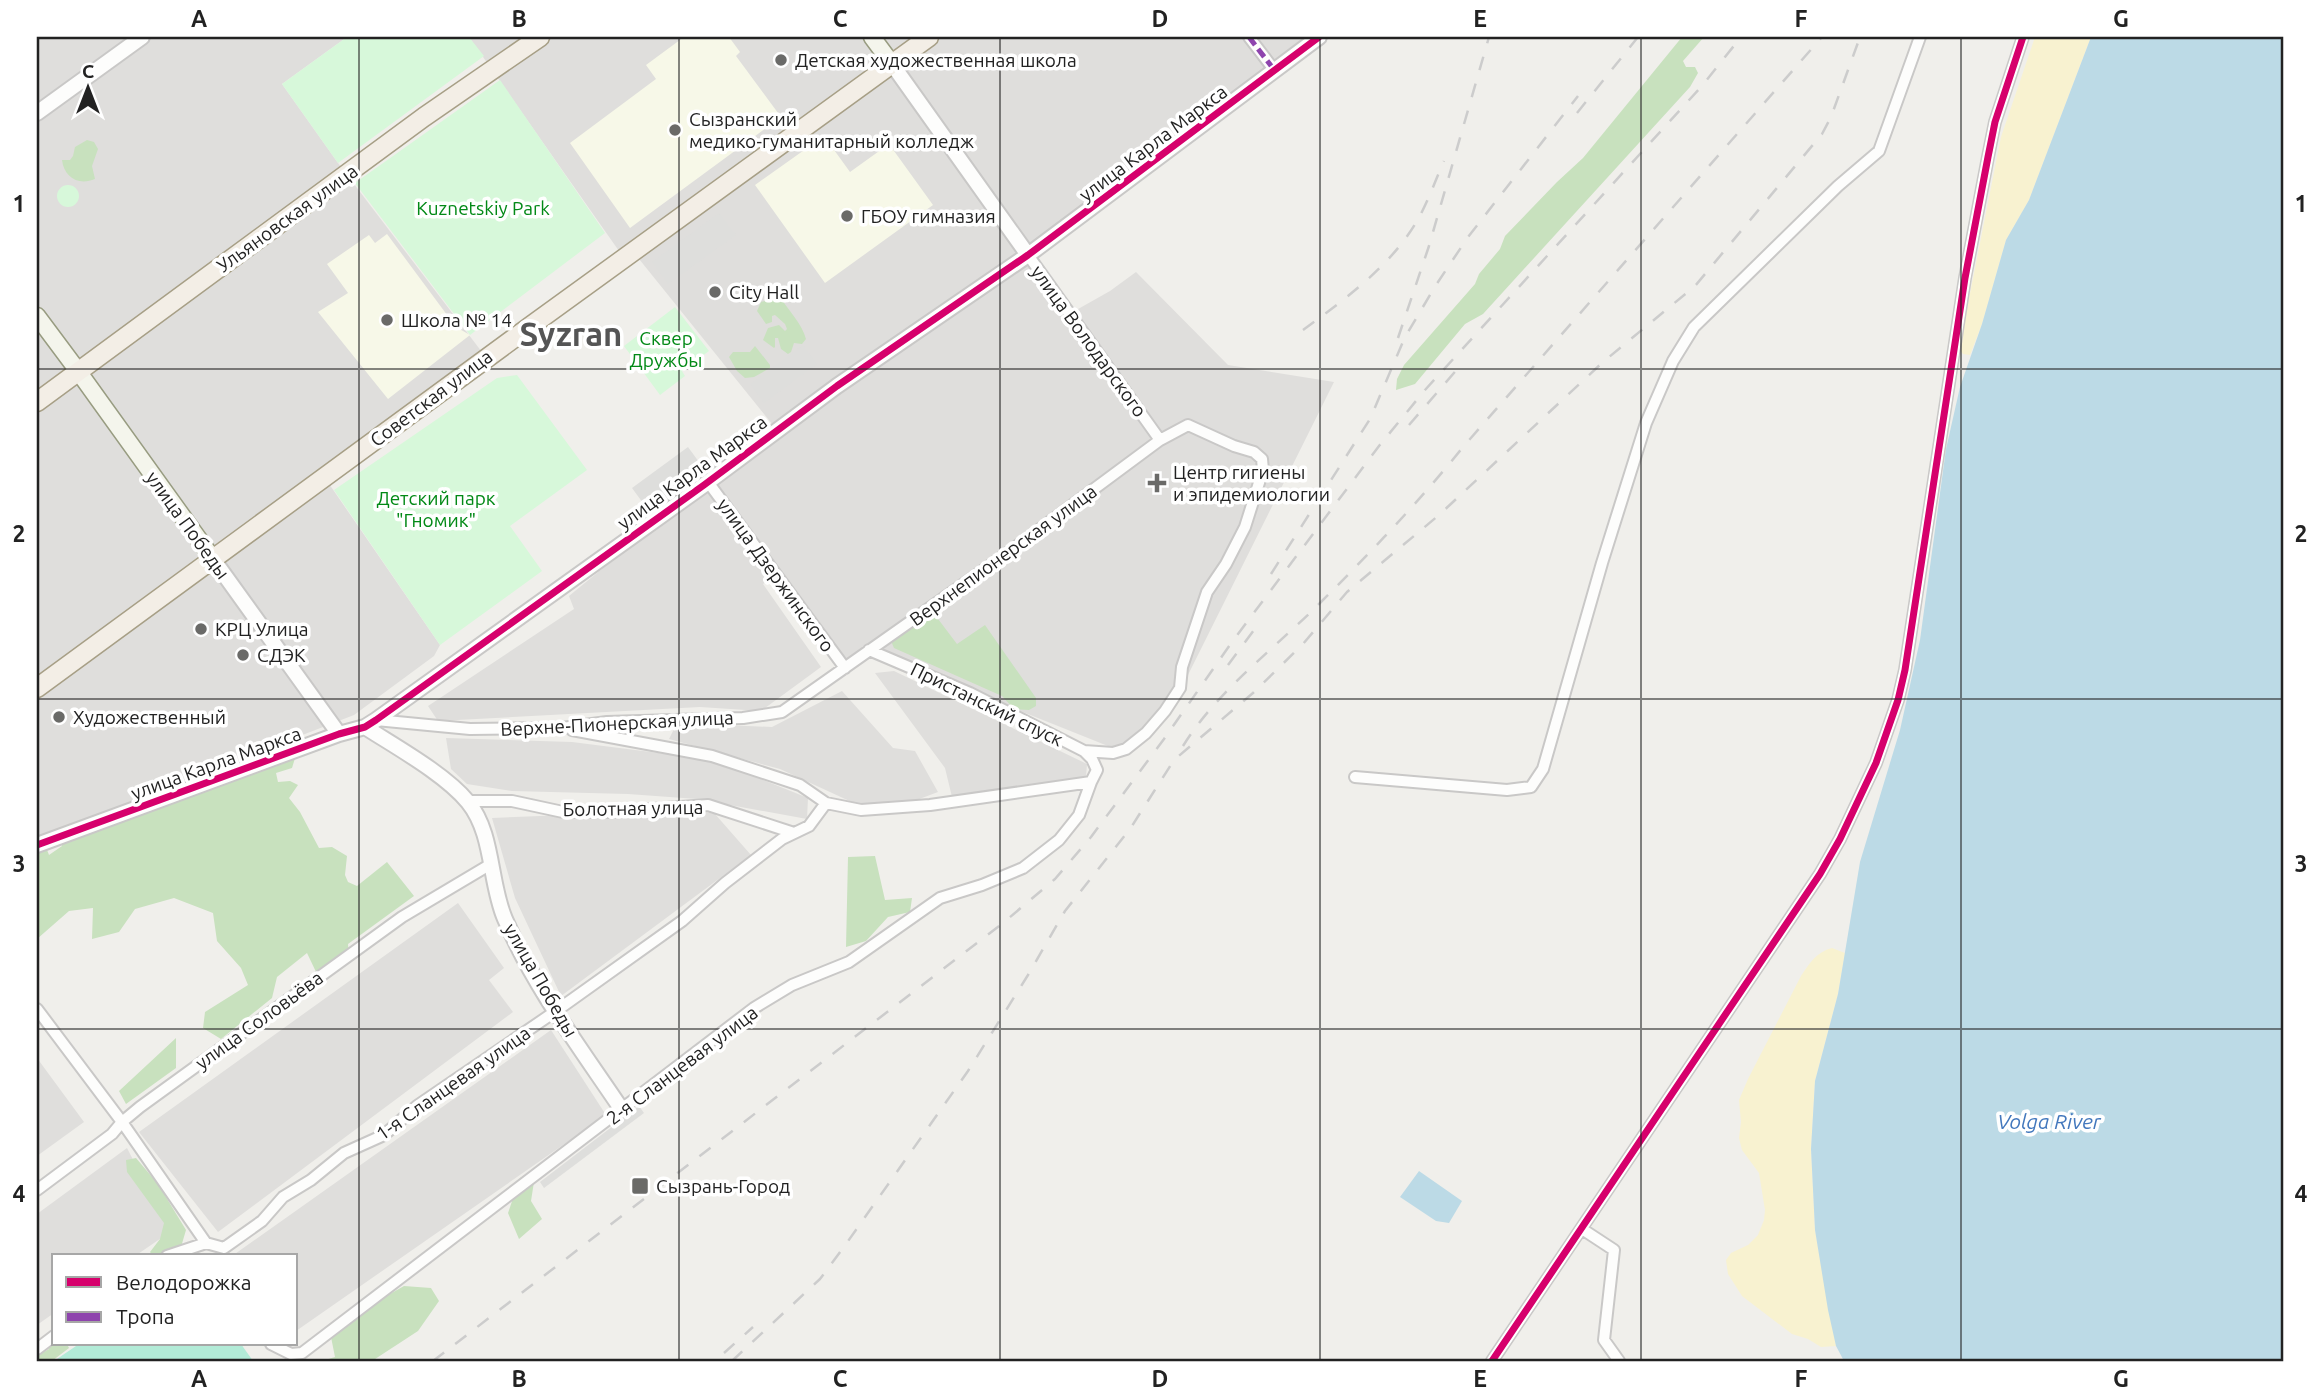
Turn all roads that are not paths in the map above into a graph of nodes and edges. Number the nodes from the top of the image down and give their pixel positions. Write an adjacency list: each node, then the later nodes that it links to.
1 (142, 37): 11 (street)
2 (540, 37): 14 (main road, Ульяновская улица)
3 (872, 37): 9 (main road, улица Володарского)
4 (929, 37): 9 (main road, Советская улица)
5 (1249, 37): 10 (street)
6 (1320, 37): 10 (street, улица Карла Маркса)
7 (1920, 37): 27 (street)
8 (2022, 37): 39 (street)
9 (892, 64): 12 (street, улица Володарского); 18 (main road, Советская улица)
10 (1275, 71): 12 (street, улица Карла Маркса)
11 (37, 113)
12 (1028, 256): 16 (street, улица Володарского); 17 (street, улица Карла Маркса)
13 (37, 316): 14 (main road, улица Победы)
14 (78, 370): 15 (main road, Ульяновская улица); 18 (main road, улица Победы)
15 (37, 402)
16 (1160, 440): 19 (street, Верхнепионерская улица); 25 (street, Верхнепионерская улица)
17 (708, 482): 20 (street, улица Дзержинского); 22 (street, улица Карла Маркса)
18 (213, 559): 21 (main road, Советская улица); 24 (street, улица Победы)
19 (869, 650): 20 (street, Верхнепионерская улица); 25 (street, Пристанский спуск)
20 (845, 668): 23 (street, Верхне-Пионерская улица)
21 (37, 688)
22 (370, 723): 23 (street, Верхне-Пионерская улица); 24 (street, улица Карла Маркса); 29 (street, улица Победы)
23 (562, 728): 30 (street)
24 (339, 734): 32 (street, улица Карла Маркса)
25 (1084, 751): 26 (street, Пристанский спуск)
26 (1097, 769): 28 (street, 2-я Сланцевая улица)
27 (1355, 778)
28 (1091, 782): 30 (street); 36 (street, 2-я Сланцевая улица)
29 (468, 801): 31 (street, Болотная улица); 33 (street, улица Победы)
30 (827, 803): 31 (street, 1-я Сланцевая улица)
31 (794, 833): 35 (street, 1-я Сланцевая улица)
32 (37, 845)
33 (491, 864): 35 (street, улица Победы); 37 (street, улица Соловьёва)
34 (37, 1009): 37 (street)
35 (556, 1011): 36 (street, улица Победы); 41 (street, 1-я Сланцевая улица)
36 (622, 1110): 44 (street, 2-я Сланцевая улица)
37 (122, 1122): 38 (street, улица Соловьёва); 40 (street)
38 (37, 1190)
39 (1582, 1229): 46 (street); 47 (street)
40 (206, 1243): 41 (street, 1-я Сланцевая улица); 42 (street)
41 (225, 1252)
42 (173, 1254)
43 (52, 1338): 45 (street)
44 (275, 1346)
45 (37, 1349)
46 (1492, 1361)
47 (1619, 1361)

